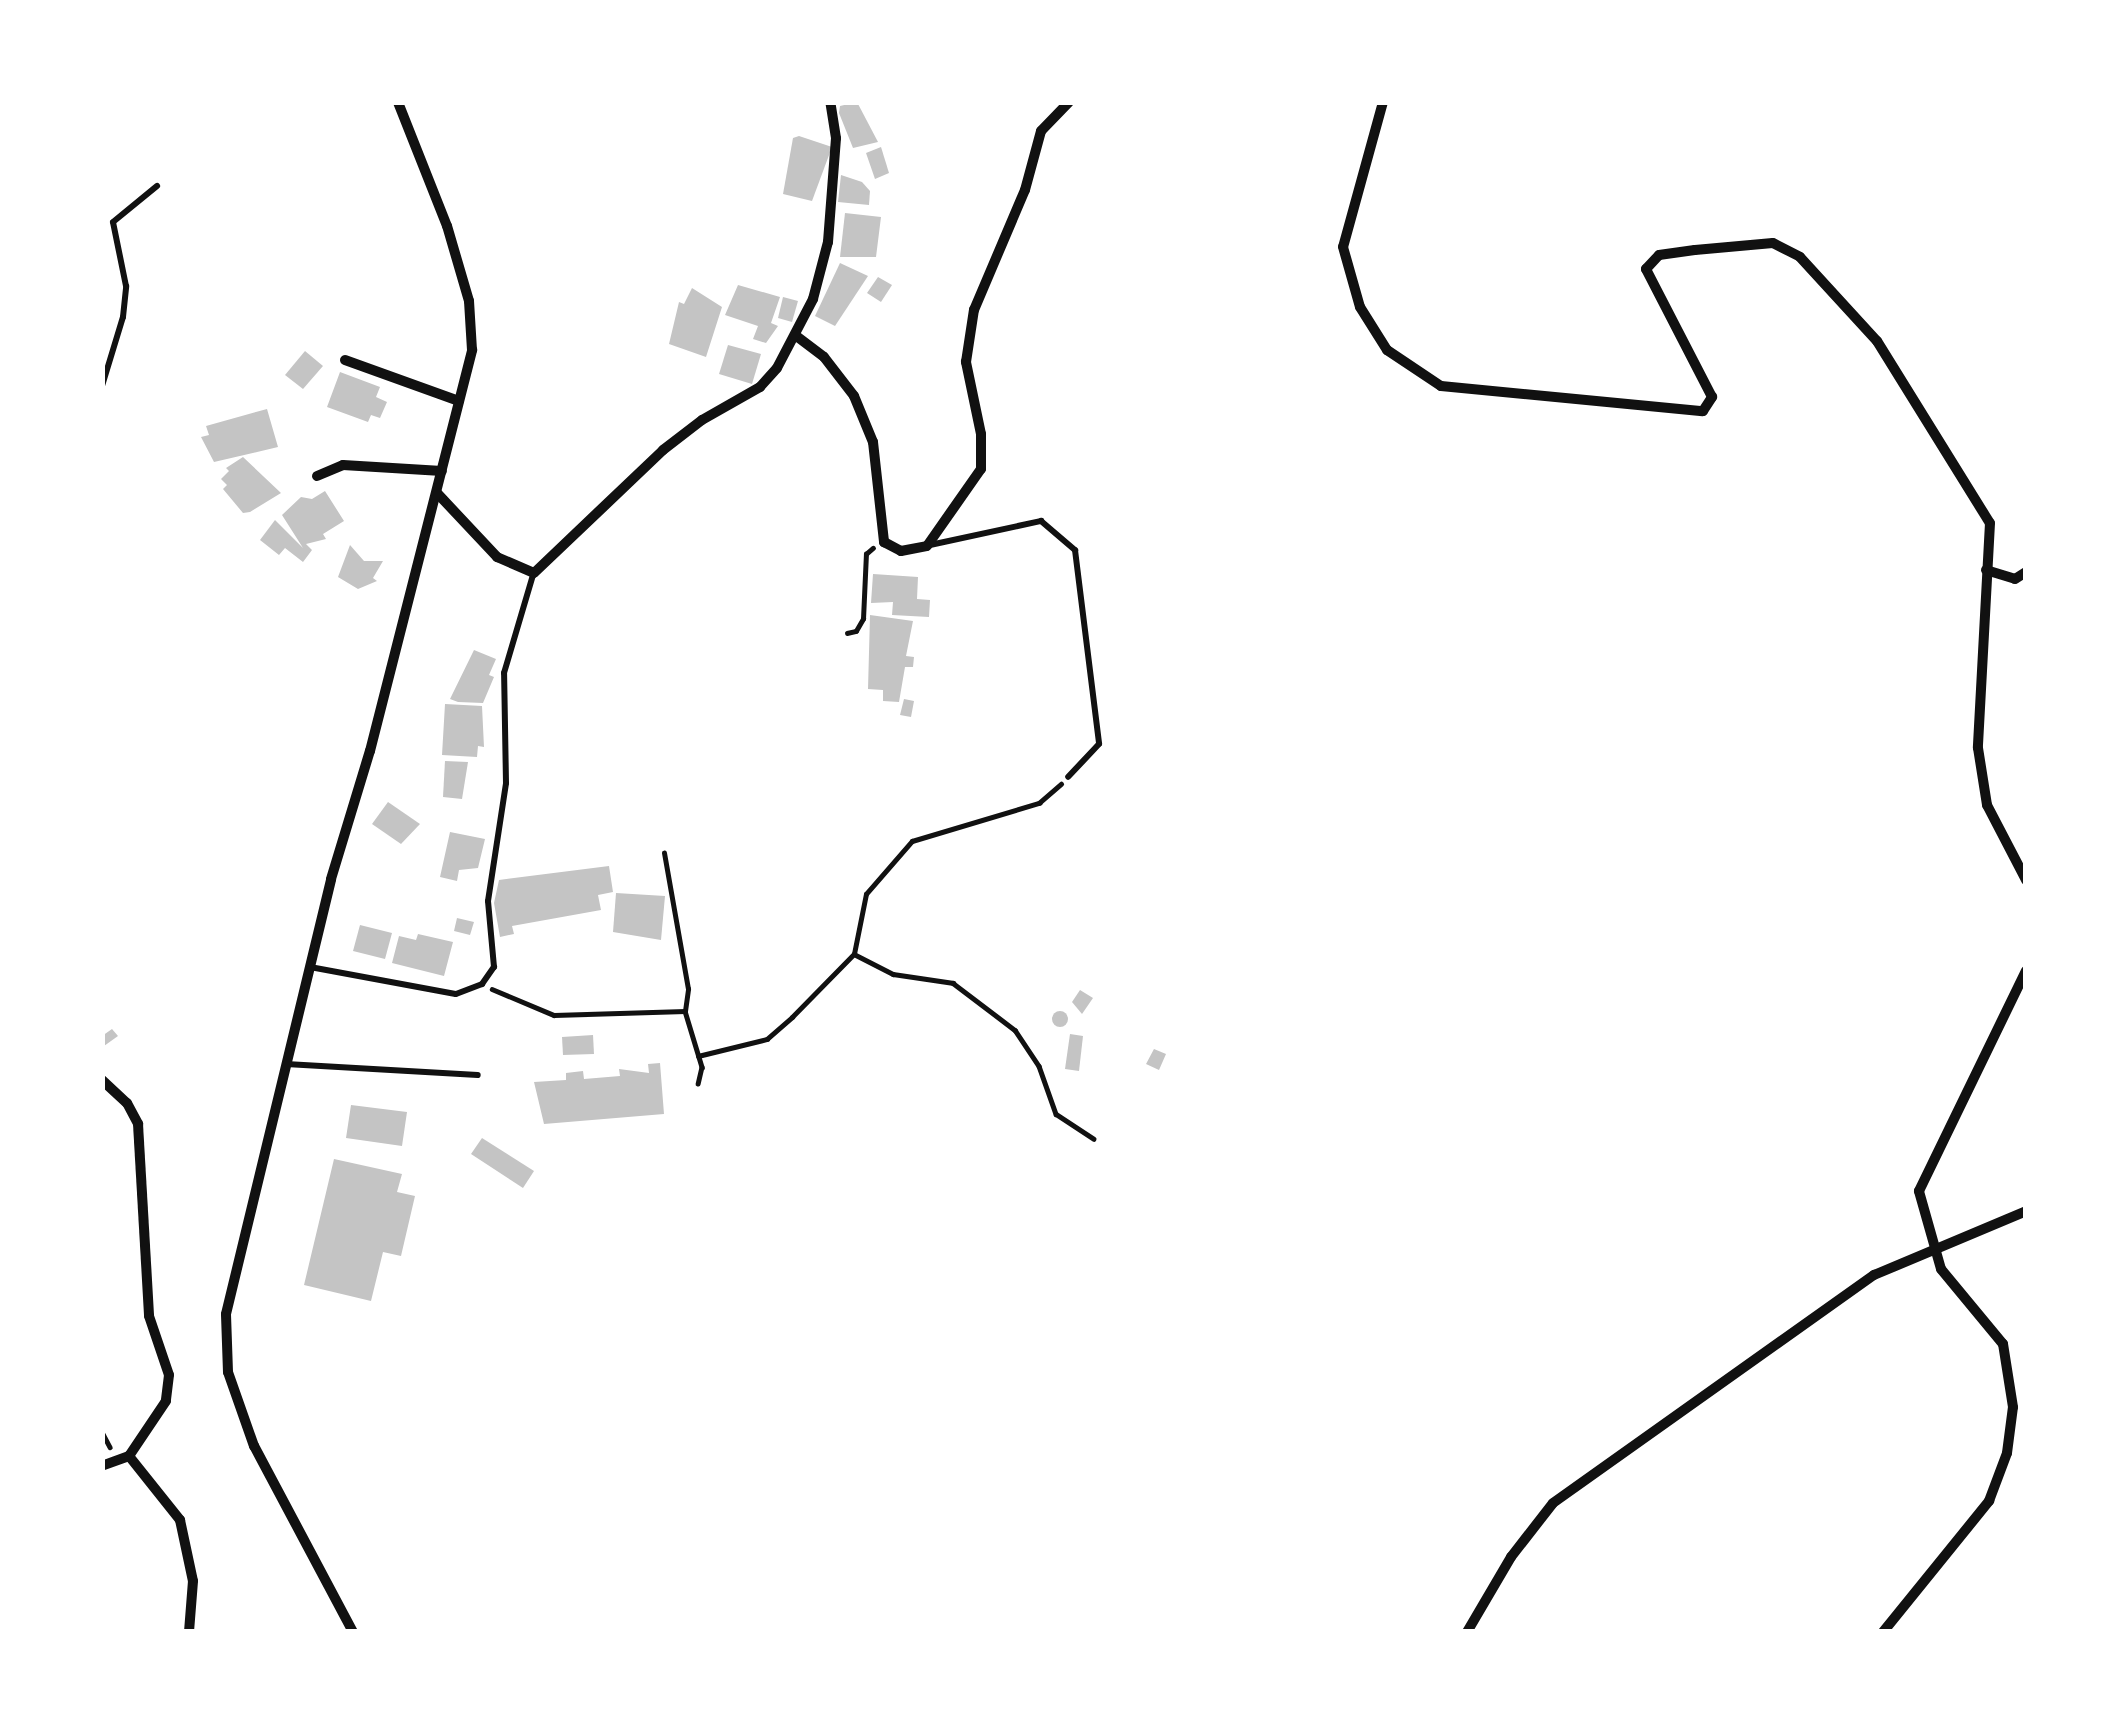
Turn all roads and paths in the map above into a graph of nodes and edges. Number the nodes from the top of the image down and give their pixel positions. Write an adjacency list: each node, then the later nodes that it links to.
1 (398, 102): 11 (street)
2 (830, 102): 8 (street)
3 (1069, 102): 16 (street)
4 (1383, 102): 17 (street)
5 (157, 186): 7 (lane)
6 (102, 219): 7 (lane)
7 (113, 222): 10 (lane)
8 (795, 335): 15 (street); 19 (street)
9 (345, 360): 11 (street)
10 (102, 386)
11 (459, 401): 12 (street)
12 (442, 471): 13 (street); 14 (street)
13 (317, 476)
14 (436, 493): 19 (street); 25 (street)
15 (884, 542): 16 (street); 20 (path)
16 (927, 546): 21 (lane)
17 (1986, 570): 18 (street); 23 (street)
18 (2026, 572)
19 (534, 573): 27 (lane)
20 (847, 633)
21 (1068, 777): 24 (path)
22 (664, 853): 28 (path)
23 (2026, 880)
24 (854, 954): 29 (path); 34 (path)
25 (310, 967): 27 (lane); 30 (street)
26 (2026, 970): 36 (street)
27 (482, 983): 28 (path)
28 (685, 1011): 29 (path)
29 (698, 1055): 33 (path)
30 (286, 1064): 31 (lane); 40 (street)
31 (478, 1075)
32 (102, 1080): 37 (street)
33 (698, 1084)
34 (1094, 1139)
35 (2026, 1211): 36 (street)
36 (1934, 1246): 41 (street); 42 (street)
37 (128, 1456): 38 (street); 39 (street)
38 (102, 1466)
39 (188, 1632)
40 (353, 1632)
41 (1467, 1632)
42 (1883, 1632)

